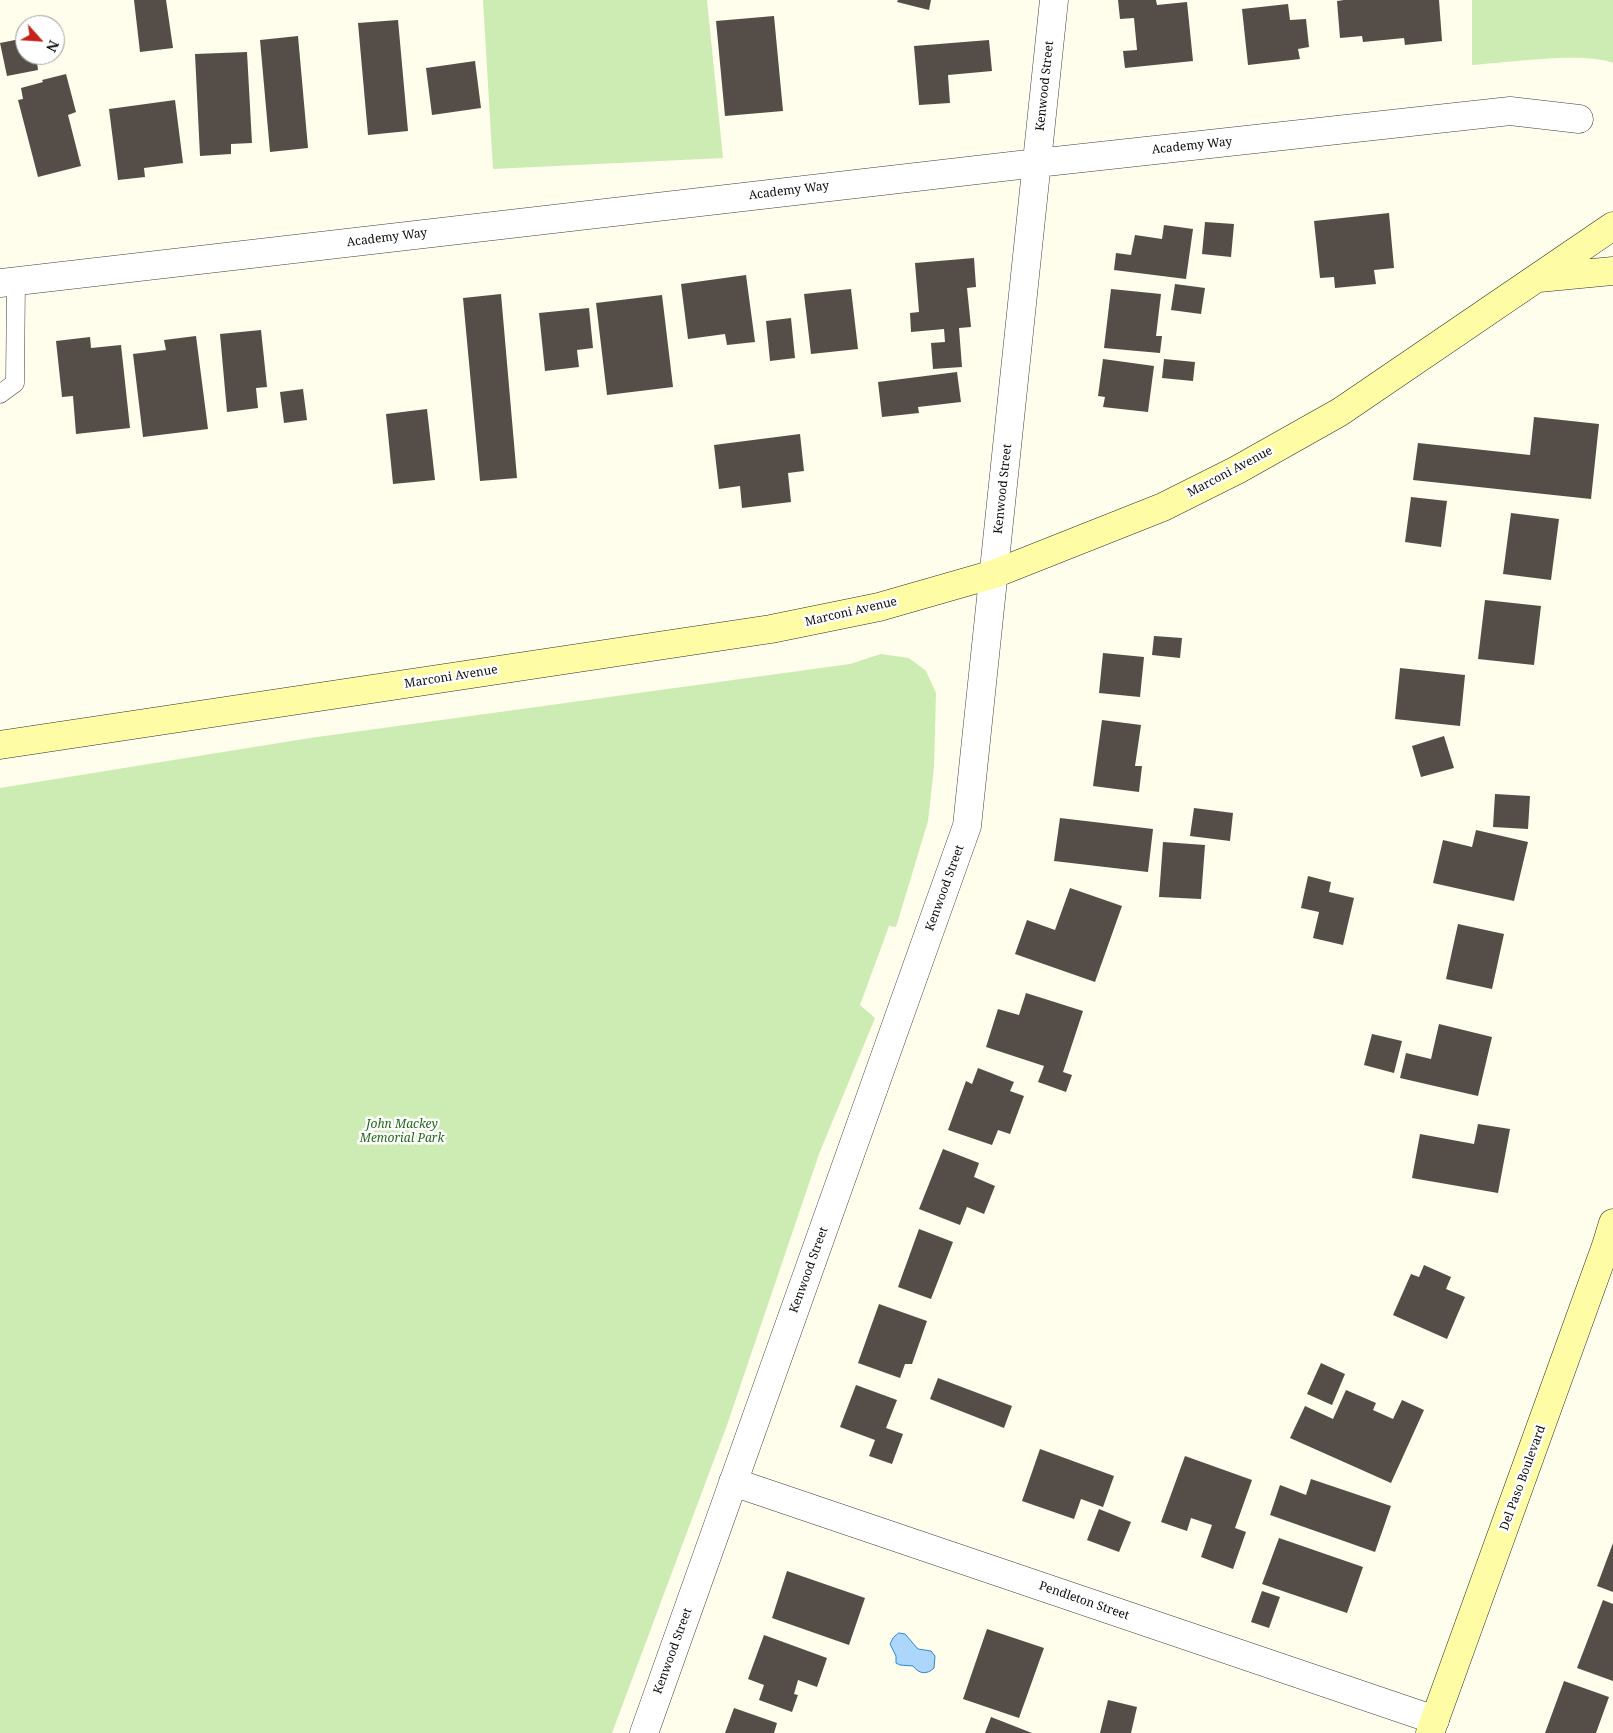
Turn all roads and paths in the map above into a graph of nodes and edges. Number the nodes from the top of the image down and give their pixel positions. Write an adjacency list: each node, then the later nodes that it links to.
1 (1054, 0): 3 (street, Kenwood Street)
2 (1579, 119): 3 (street, Academy Way)
3 (1037, 163): 7 (street, Academy Way); 9 (street, Kenwood Street)
4 (1613, 226): 6 (main road, Marconi Avenue)
5 (1613, 271): 6 (main road)
6 (1537, 278): 9 (main road, Marconi Avenue)
7 (8, 282): 8 (lane)
8 (0, 394)
9 (994, 574): 10 (main road, Marconi Avenue); 12 (street, Kenwood Street)
10 (0, 745)
11 (1611, 1240): 13 (main road, Del Paso Boulevard)
12 (733, 1482): 13 (street, Pendleton Street); 14 (street, Kenwood Street)
13 (1433, 1726)
14 (644, 1733)

